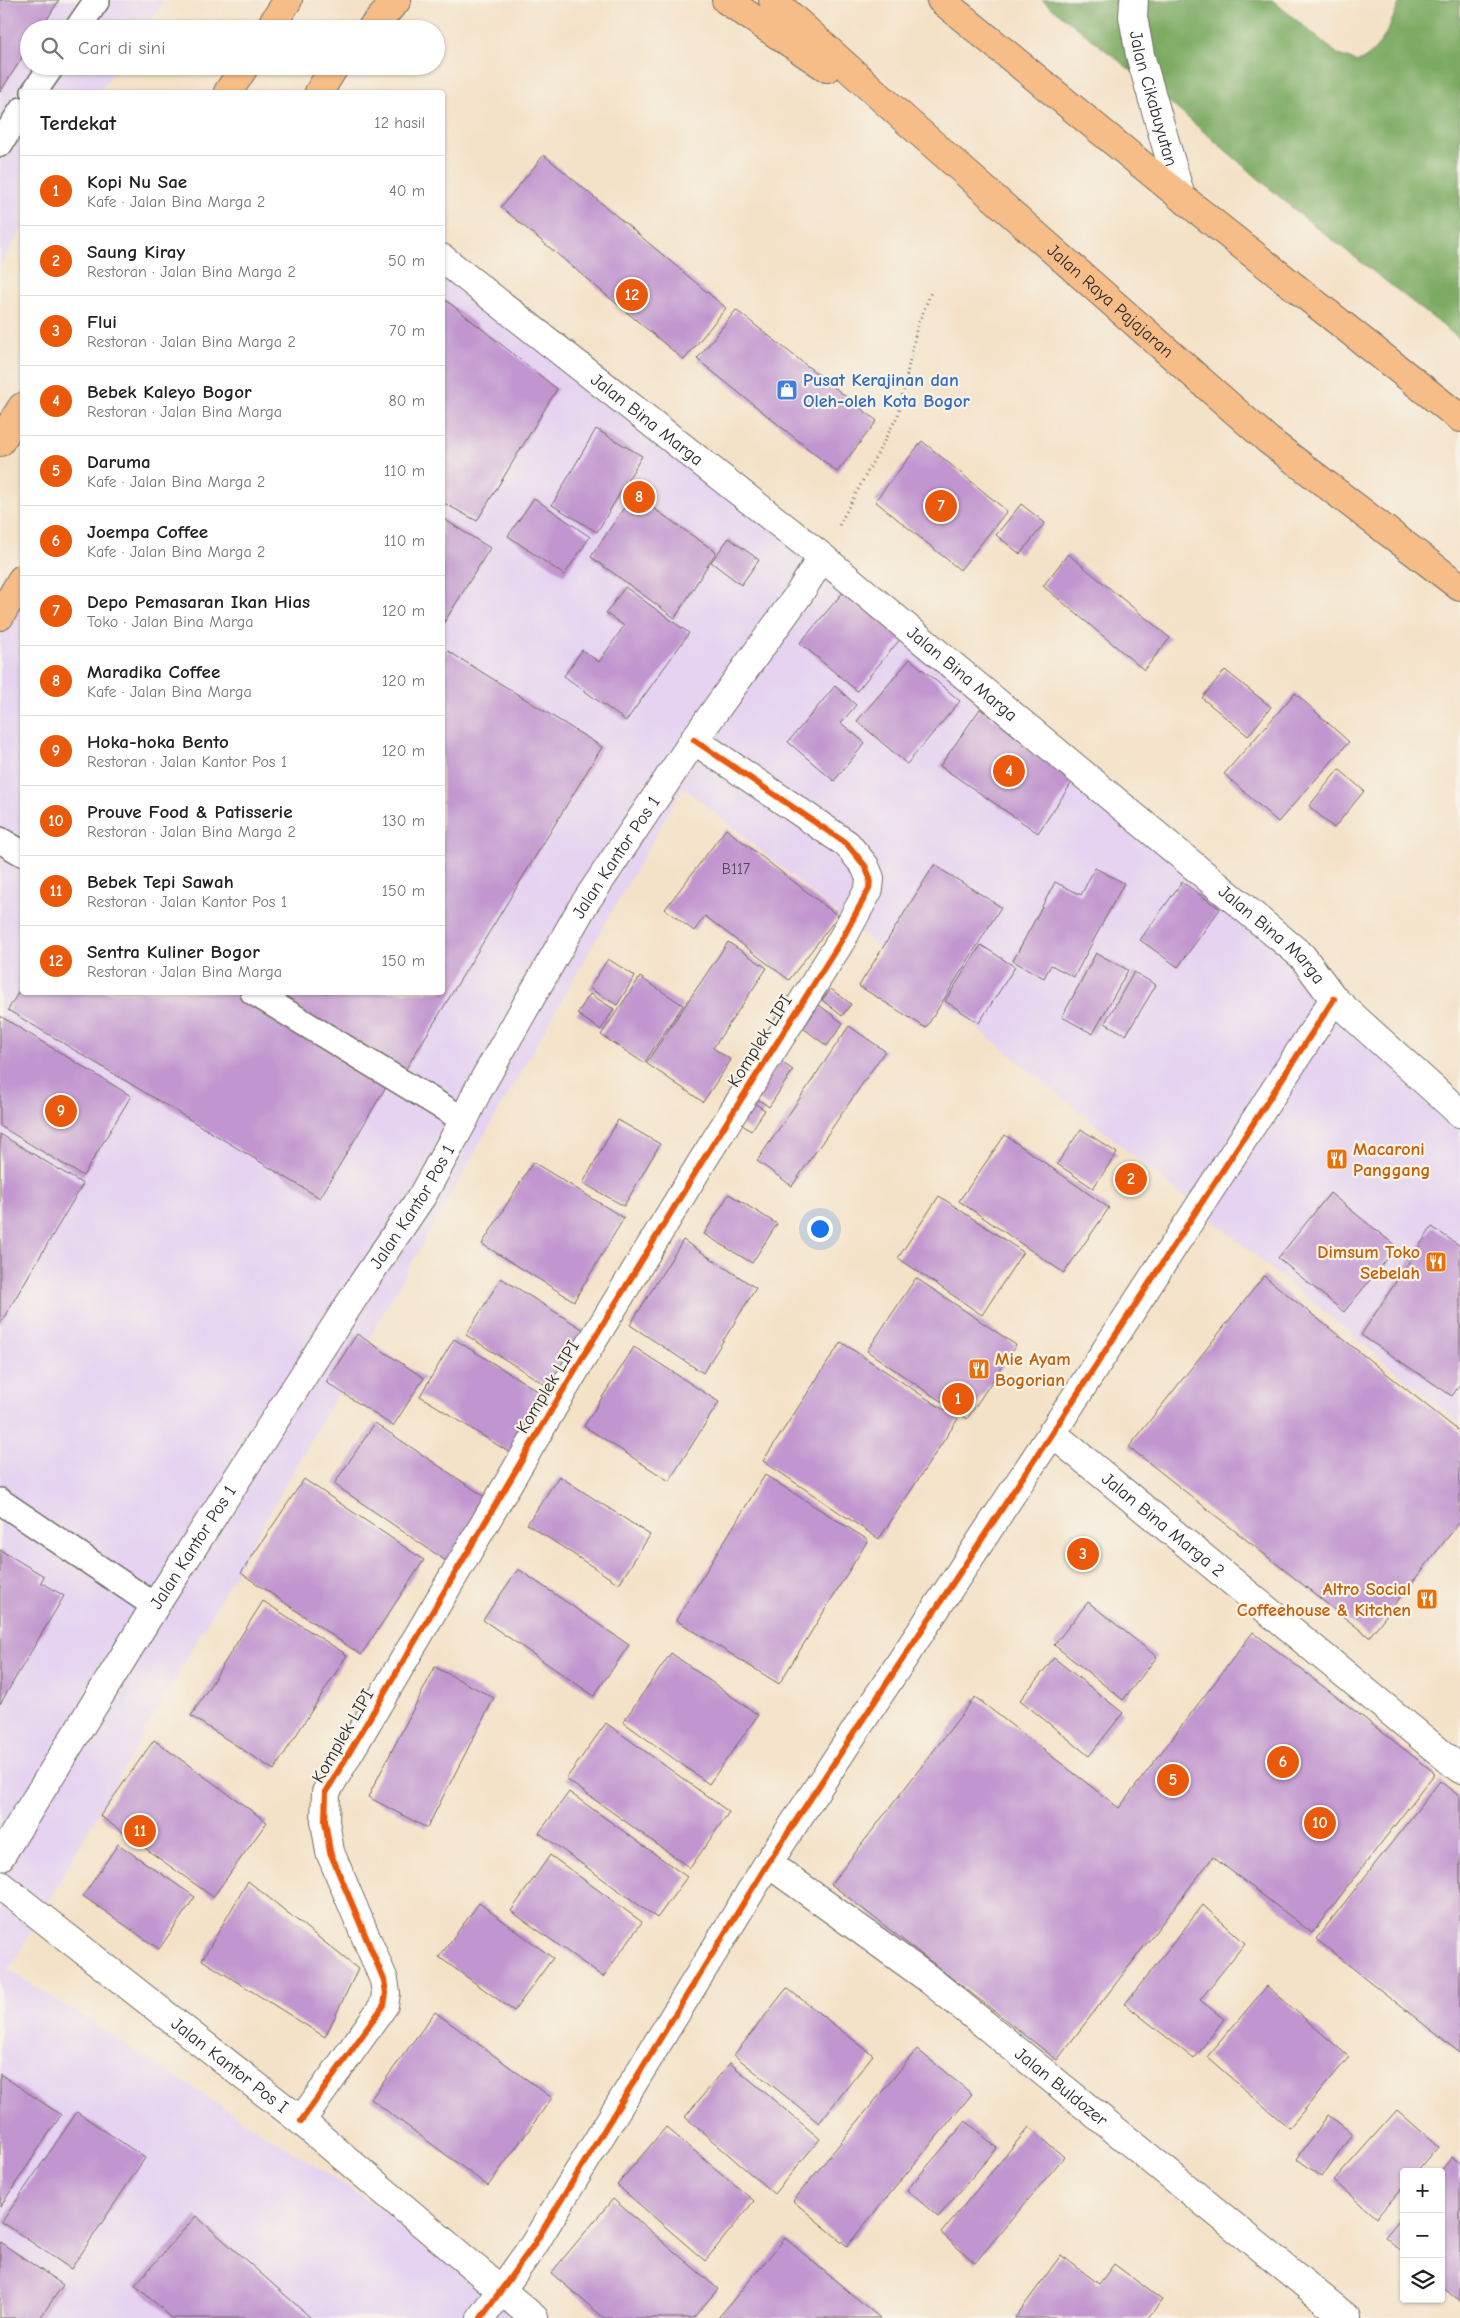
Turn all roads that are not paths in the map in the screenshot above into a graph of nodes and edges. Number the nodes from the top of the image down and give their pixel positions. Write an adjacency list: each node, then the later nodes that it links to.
1 (97, 0): 9 (lane)
2 (288, 0): 10 (highway)
3 (375, 0): 11 (highway)
4 (397, 0): 12 (highway)
5 (726, 0): 18 (highway)
6 (773, 0): 18 (highway, Jalan Raya Pajajaran)
7 (941, 0): 20 (highway)
8 (1134, 0): 20 (street, Jalan Cikabuyutan)
9 (83, 20)
10 (275, 20)
11 (363, 20)
12 (379, 20)
13 (46, 75): 15 (lane)
14 (239, 75): 16 (highway)
15 (35, 90)
16 (229, 90)
17 (20, 113): 19 (lane)
18 (909, 123): 27 (highway, Jalan Raya Pajajaran)
19 (0, 144)
20 (1181, 197): 23 (highway)
21 (445, 260): 25 (street, Jalan Bina Marga)
22 (20, 410): 24 (highway)
23 (1460, 418)
24 (0, 442)
25 (822, 557): 29 (street, Jalan Kantor Pos 1); 33 (street, Jalan Bina Marga)
26 (20, 582): 28 (highway)
27 (1460, 587)
28 (0, 616)
29 (694, 740): 35 (street, Jalan Kantor Pos 1); 43 (street, Komplek LIPI)
30 (0, 840): 31 (lane)
31 (20, 852)
32 (258, 995): 35 (lane)
33 (1334, 999): 34 (street, Jalan Bina Marga); 36 (street)
34 (1460, 1113)
35 (464, 1120): 38 (street, Jalan Kantor Pos 1)
36 (1052, 1433): 39 (street, Jalan Bina Marga 2); 41 (street)
37 (0, 1500): 38 (lane)
38 (155, 1606): 40 (street, Jalan Kantor Pos 1)
39 (1460, 1769)
40 (0, 1858)
41 (768, 1863): 44 (street); 47 (street, Jalan Buldozer)
42 (0, 1885): 43 (street, Jalan Kantor Pos I)
43 (301, 2121): 44 (street, Jalan Kantor Pos I)
44 (501, 2292): 45 (street); 46 (street, Jalan Kantor Pos I)
45 (481, 2318)
46 (534, 2318)
47 (1347, 2318)

